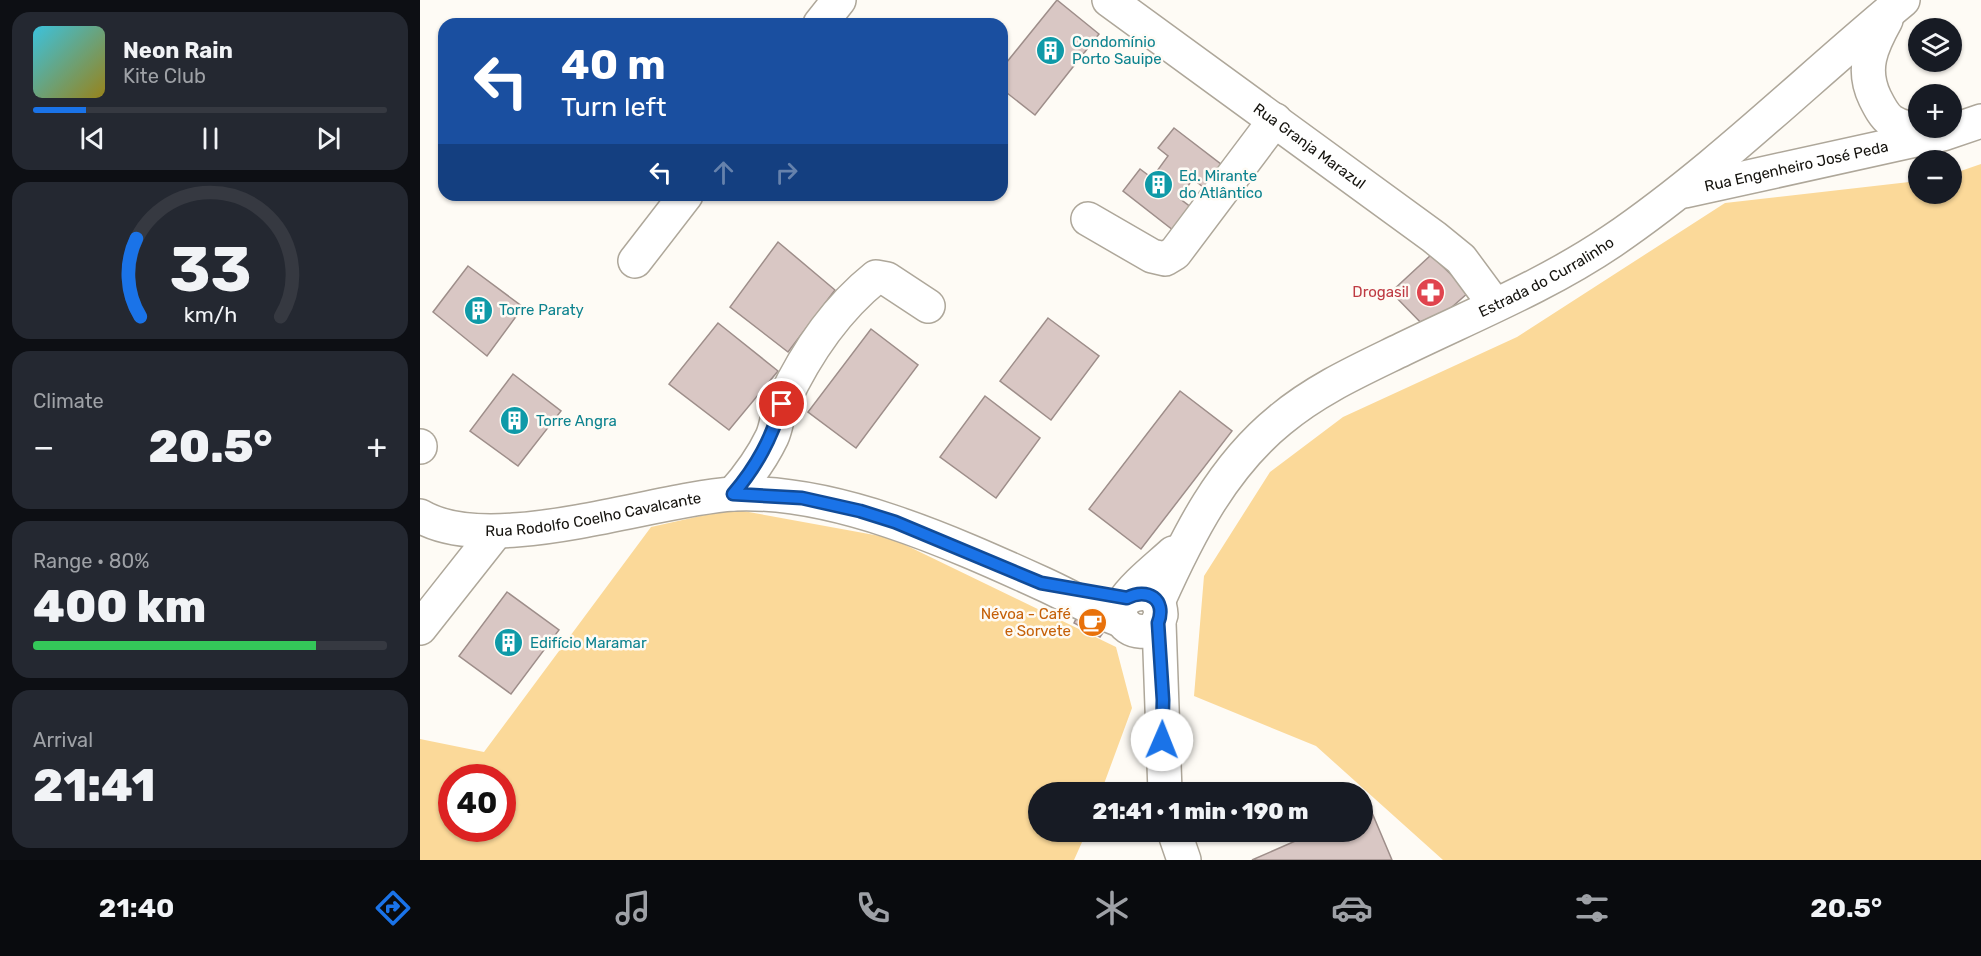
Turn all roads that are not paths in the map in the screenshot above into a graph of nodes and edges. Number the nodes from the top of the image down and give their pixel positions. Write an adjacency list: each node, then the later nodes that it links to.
1 (838, 0): 4 (street)
2 (1109, 0): 5 (street, Rua Granja Marazul)
3 (1898, 4): 7 (street); 10 (street, Estrada do Curralinho)
4 (824, 18)
5 (1275, 120): 12 (street); 14 (street, Rua Granja Marazul)
6 (1981, 121): 8 (street, Rua Engenheiro José Peda)
7 (1908, 128)
8 (1962, 128)
9 (1925, 138): 10 (street, Rua Engenheiro José Peda)
10 (1681, 192): 14 (street, Estrada do Curralinho)
11 (681, 201): 13 (street)
12 (1088, 219)
13 (635, 261)
14 (1495, 305): 19 (street, Estrada do Curralinho)
15 (928, 306): 16 (street)
16 (733, 494): 18 (street, Rua Rodolfo Coelho Cavalcante); 19 (street, Rua Rodolfo Coelho Cavalcante)
17 (420, 516): 18 (street, Rua Rodolfo Coelho Cavalcante)
18 (495, 532): 20 (street)
19 (1137, 611): 21 (street)
20 (420, 628)
21 (1164, 782)
22 (1178, 842): 23 (street)
23 (1184, 860)

